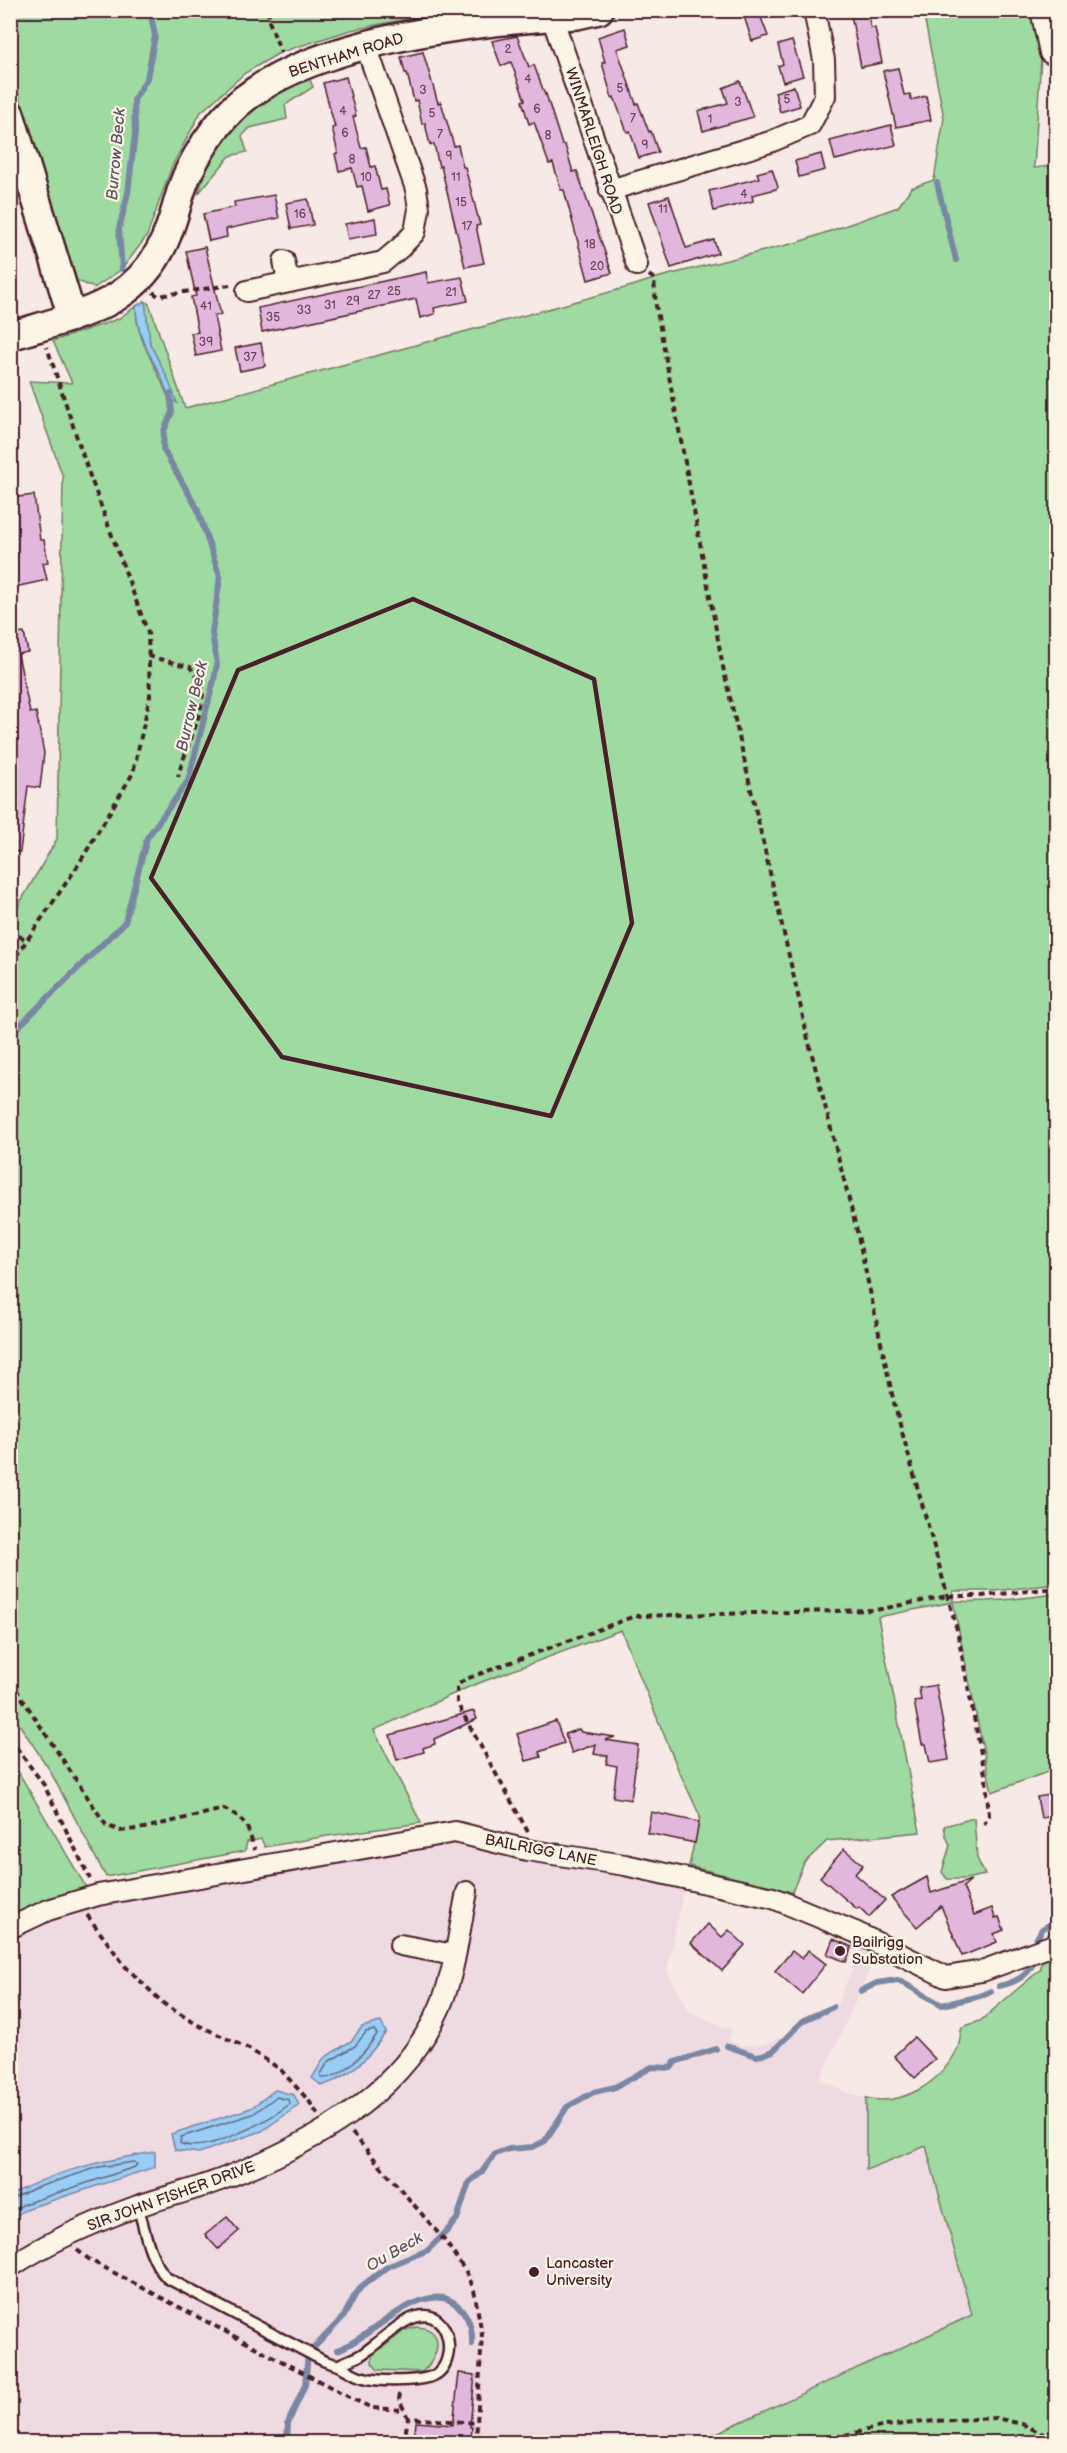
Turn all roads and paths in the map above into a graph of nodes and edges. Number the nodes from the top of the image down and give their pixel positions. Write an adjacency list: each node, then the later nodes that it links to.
1 (268, 10): 8 (path)
2 (599, 10): 5 (street, BENTHAM ROAD)
3 (814, 10): 10 (street)
4 (1041, 10): 7 (street)
5 (552, 17): 6 (street, BENTHAM ROAD); 10 (street, WINMARLEIGH ROAD)
6 (366, 46): 13 (street, BENTHAM ROAD); 14 (street)
7 (1050, 53)
8 (285, 62)
9 (10, 114): 16 (street)
10 (610, 190): 12 (street, WINMARLEIGH ROAD)
11 (284, 261): 14 (street)
12 (637, 265): 25 (path)
13 (138, 281): 15 (path); 16 (street, BENTHAM ROAD)
14 (288, 281): 15 (street)
15 (247, 291)
16 (72, 317): 17 (street, BENTHAM ROAD)
17 (40, 327): 18 (street, BENTHAM ROAD); 19 (path)
18 (10, 336)
19 (148, 656): 20 (path); 22 (path)
20 (178, 777)
21 (10, 930): 22 (path)
22 (27, 941): 23 (path)
23 (10, 965)
24 (1056, 1588): 25 (path)
25 (948, 1596): 28 (path); 29 (path)
26 (10, 1680): 30 (path)
27 (10, 1739): 32 (path)
28 (984, 1824)
29 (527, 1850): 30 (street, BAILRIGG LANE); 34 (street, BAILRIGG LANE)
30 (259, 1866): 32 (street, BAILRIGG LANE)
31 (467, 1892): 36 (street, SIR JOHN FISHER DRIVE)
32 (88, 1898): 33 (street, BAILRIGG LANE); 37 (path)
33 (10, 1928)
34 (1056, 1944)
35 (400, 1945): 36 (street)
36 (454, 1955): 39 (street, SIR JOHN FISHER DRIVE)
37 (326, 2111)
38 (350, 2131): 46 (path)
39 (138, 2206): 41 (street, SIR JOHN FISHER DRIVE); 42 (lane)
40 (74, 2248): 44 (path)
41 (10, 2267)
42 (338, 2365): 43 (lane); 43 (lane)
43 (398, 2380): 44 (path)
44 (404, 2410): 45 (path)
45 (408, 2418): 46 (path); 48 (path)
46 (477, 2423): 49 (path)
47 (1056, 2440): 50 (path)
48 (404, 2442)
49 (476, 2442)
50 (814, 2442)

